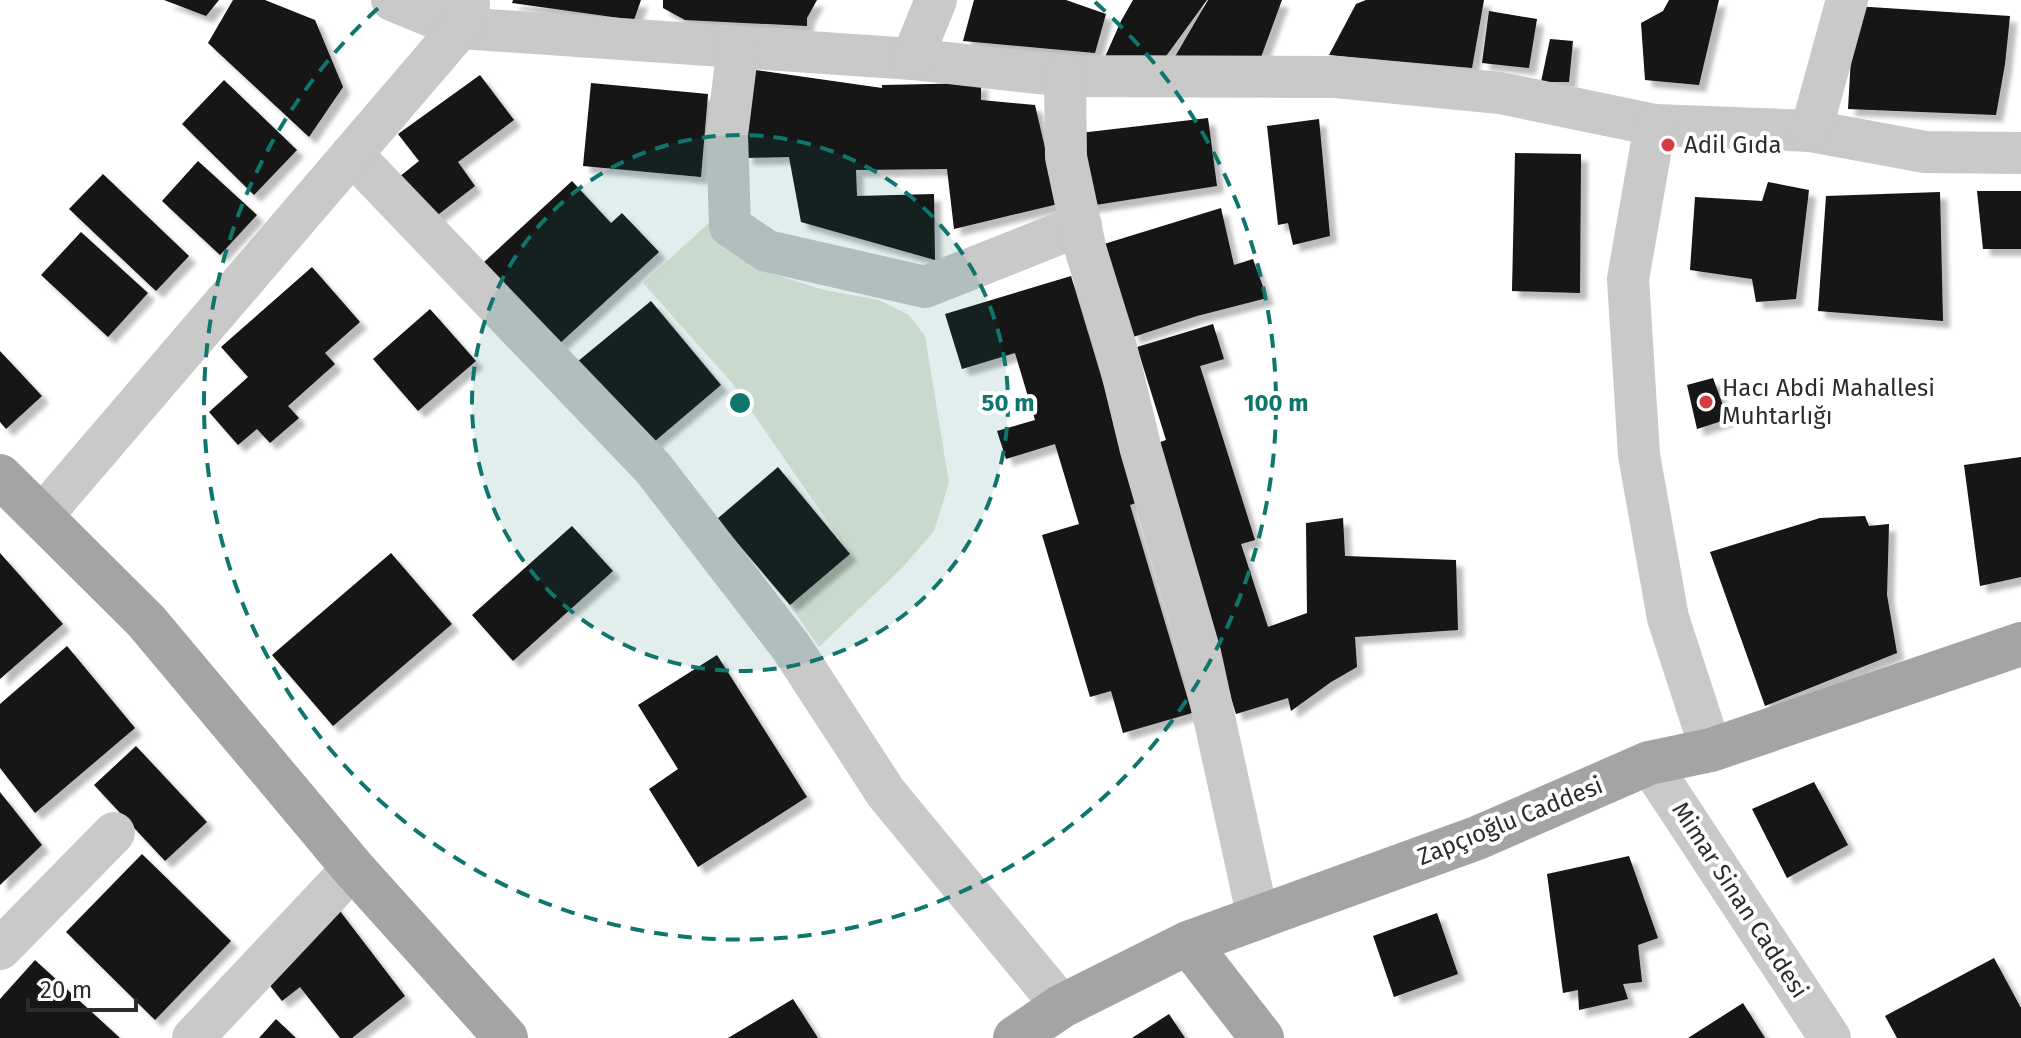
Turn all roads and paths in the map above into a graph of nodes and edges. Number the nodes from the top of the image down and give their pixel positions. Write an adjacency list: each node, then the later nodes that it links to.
1 (392, 0): 4 (street)
2 (936, 0): 6 (street)
3 (1847, 0): 9 (street)
4 (465, 14): 5 (street); 11 (street)
5 (738, 47): 6 (street); 12 (street)
6 (912, 59): 7 (street)
7 (1065, 76): 8 (street); 12 (street)
8 (1655, 125): 9 (street); 16 (street)
9 (1811, 131): 10 (street)
10 (2021, 153)
11 (352, 154): 14 (street); 23 (street)
12 (1081, 225): 20 (street)
13 (0, 476): 14 (main road)
14 (41, 517): 19 (main road)
15 (2021, 644): 16 (main road, Zapçıoğlu Caddesi)
16 (1711, 750): 17 (main road, Zapçıoğlu Caddesi)
17 (1649, 763): 20 (main road, Zapçıoğlu Caddesi); 28 (street, Mimar Sinan Caddesi)
18 (114, 833): 22 (street)
19 (353, 868): 24 (street); 25 (main road)
20 (1258, 918): 21 (main road, Zapçıoğlu Caddesi)
21 (1188, 943): 23 (main road, Zapçıoğlu Caddesi); 27 (main road)
22 (0, 949)
23 (1062, 1006): 26 (main road, Zapçıoğlu Caddesi)
24 (193, 1038)
25 (506, 1038)
26 (1015, 1038)
27 (1262, 1038)
28 (1830, 1038)

